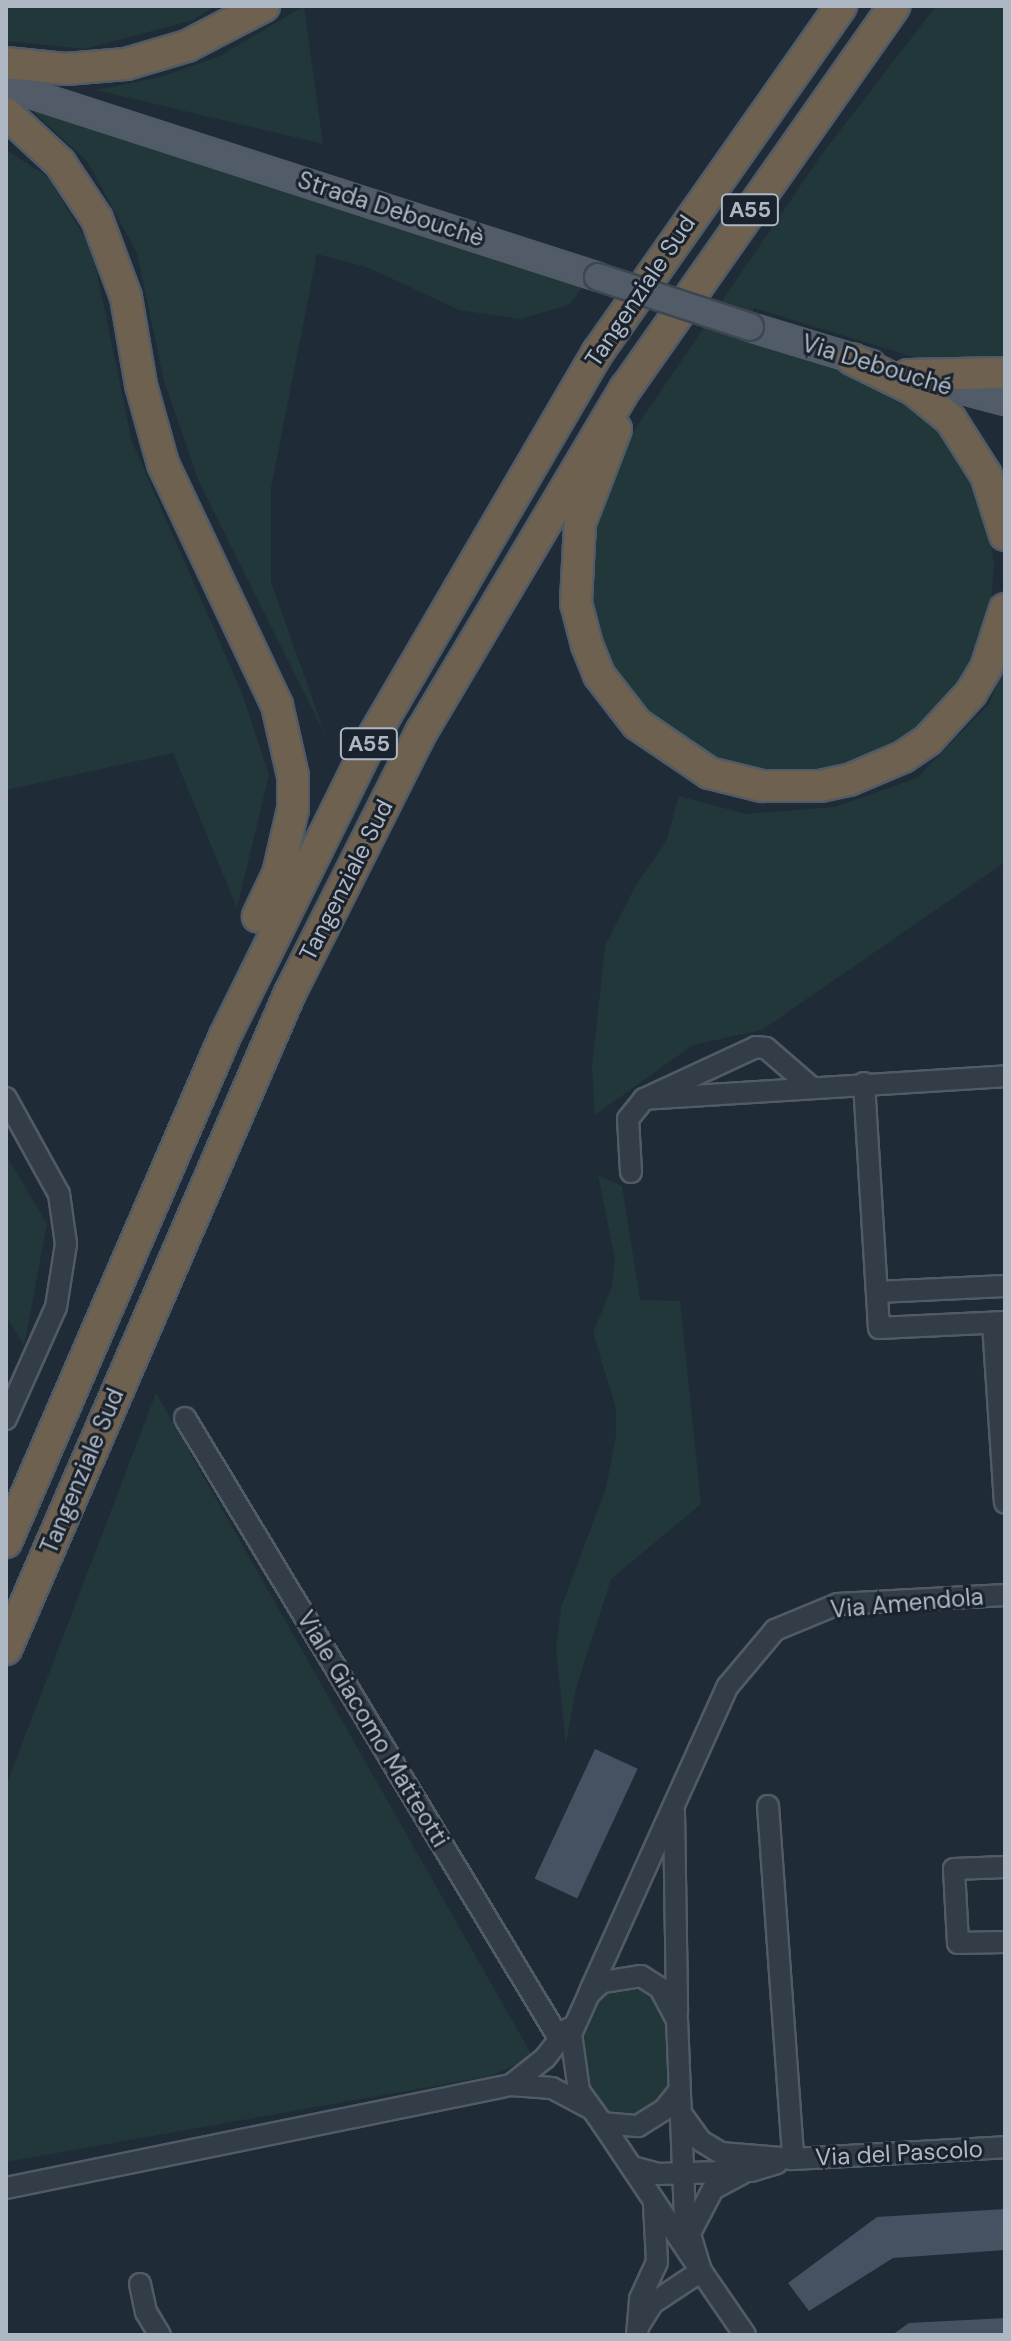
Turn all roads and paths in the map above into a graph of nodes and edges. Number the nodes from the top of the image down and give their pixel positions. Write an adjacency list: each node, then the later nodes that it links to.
1 (264, 6): 6 (highway)
2 (841, 6): 24 (highway, Tangenziale Sud / A55)
3 (894, 6): 5 (highway, Tangenziale Sud / A55)
4 (914, 6): 5 (highway)
5 (874, 33): 13 (highway, Tangenziale Sud / A55)
6 (6, 63)
7 (6, 83): 9 (main road, Strada Debouchè, bridge)
8 (6, 113): 24 (highway)
9 (750, 327): 10 (main road, Via Debouché)
10 (852, 359): 12 (main road, Via Debouché); 15 (highway)
11 (1005, 373): 12 (highway)
12 (908, 375): 14 (main road, Via Debouché)
13 (626, 388): 16 (highway); 34 (highway, Tangenziale Sud / A55)
14 (1005, 401)
15 (1005, 535)
16 (1005, 609)
17 (720, 1064): 20 (street); 21 (street); 23 (street)
18 (1005, 1076): 19 (street)
19 (864, 1083): 20 (street); 27 (street)
20 (811, 1087): 21 (street)
21 (727, 1093): 23 (street)
22 (6, 1098): 30 (street)
23 (644, 1099): 25 (street)
24 (179, 1138): 32 (highway, Tangenziale Sud / A55)
25 (631, 1172)
26 (1005, 1286): 27 (street)
27 (877, 1292): 28 (street)
28 (999, 1322): 31 (street)
29 (185, 1418): 42 (street, Viale Giacomo Matteotti)
30 (6, 1419)
31 (1005, 1503)
32 (6, 1542)
33 (1005, 1595): 35 (street, Via Amendola)
34 (6, 1649)
35 (674, 1802): 39 (street, Via Amendola); 41 (street, Via Amendola)
36 (768, 1806): 48 (street)
37 (1005, 1867): 38 (street)
38 (1005, 1942)
39 (589, 1994): 40 (street); 41 (street)
40 (577, 2014): 42 (street); 46 (street)
41 (677, 2020): 44 (street)
42 (560, 2040): 43 (street)
43 (511, 2085): 46 (street); 52 (street)
44 (679, 2091): 45 (street); 46 (street)
45 (681, 2112): 48 (street, Via del Pascolo); 51 (street)
46 (596, 2116): 49 (street)
47 (1005, 2147): 48 (street, Via del Pascolo)
48 (793, 2159): 50 (street, Via del Pascolo)
49 (632, 2167): 51 (street, Via del Pascolo); 53 (street)
50 (751, 2171): 51 (street, Via del Pascolo); 54 (street, Via del Pascolo)
51 (684, 2172): 54 (street)
52 (6, 2188)
53 (653, 2199): 55 (street); 57 (street)
54 (690, 2234): 55 (street)
55 (701, 2271): 57 (street); 59 (street)
56 (140, 2284): 58 (street)
57 (637, 2332)
58 (160, 2335)
59 (745, 2335)

